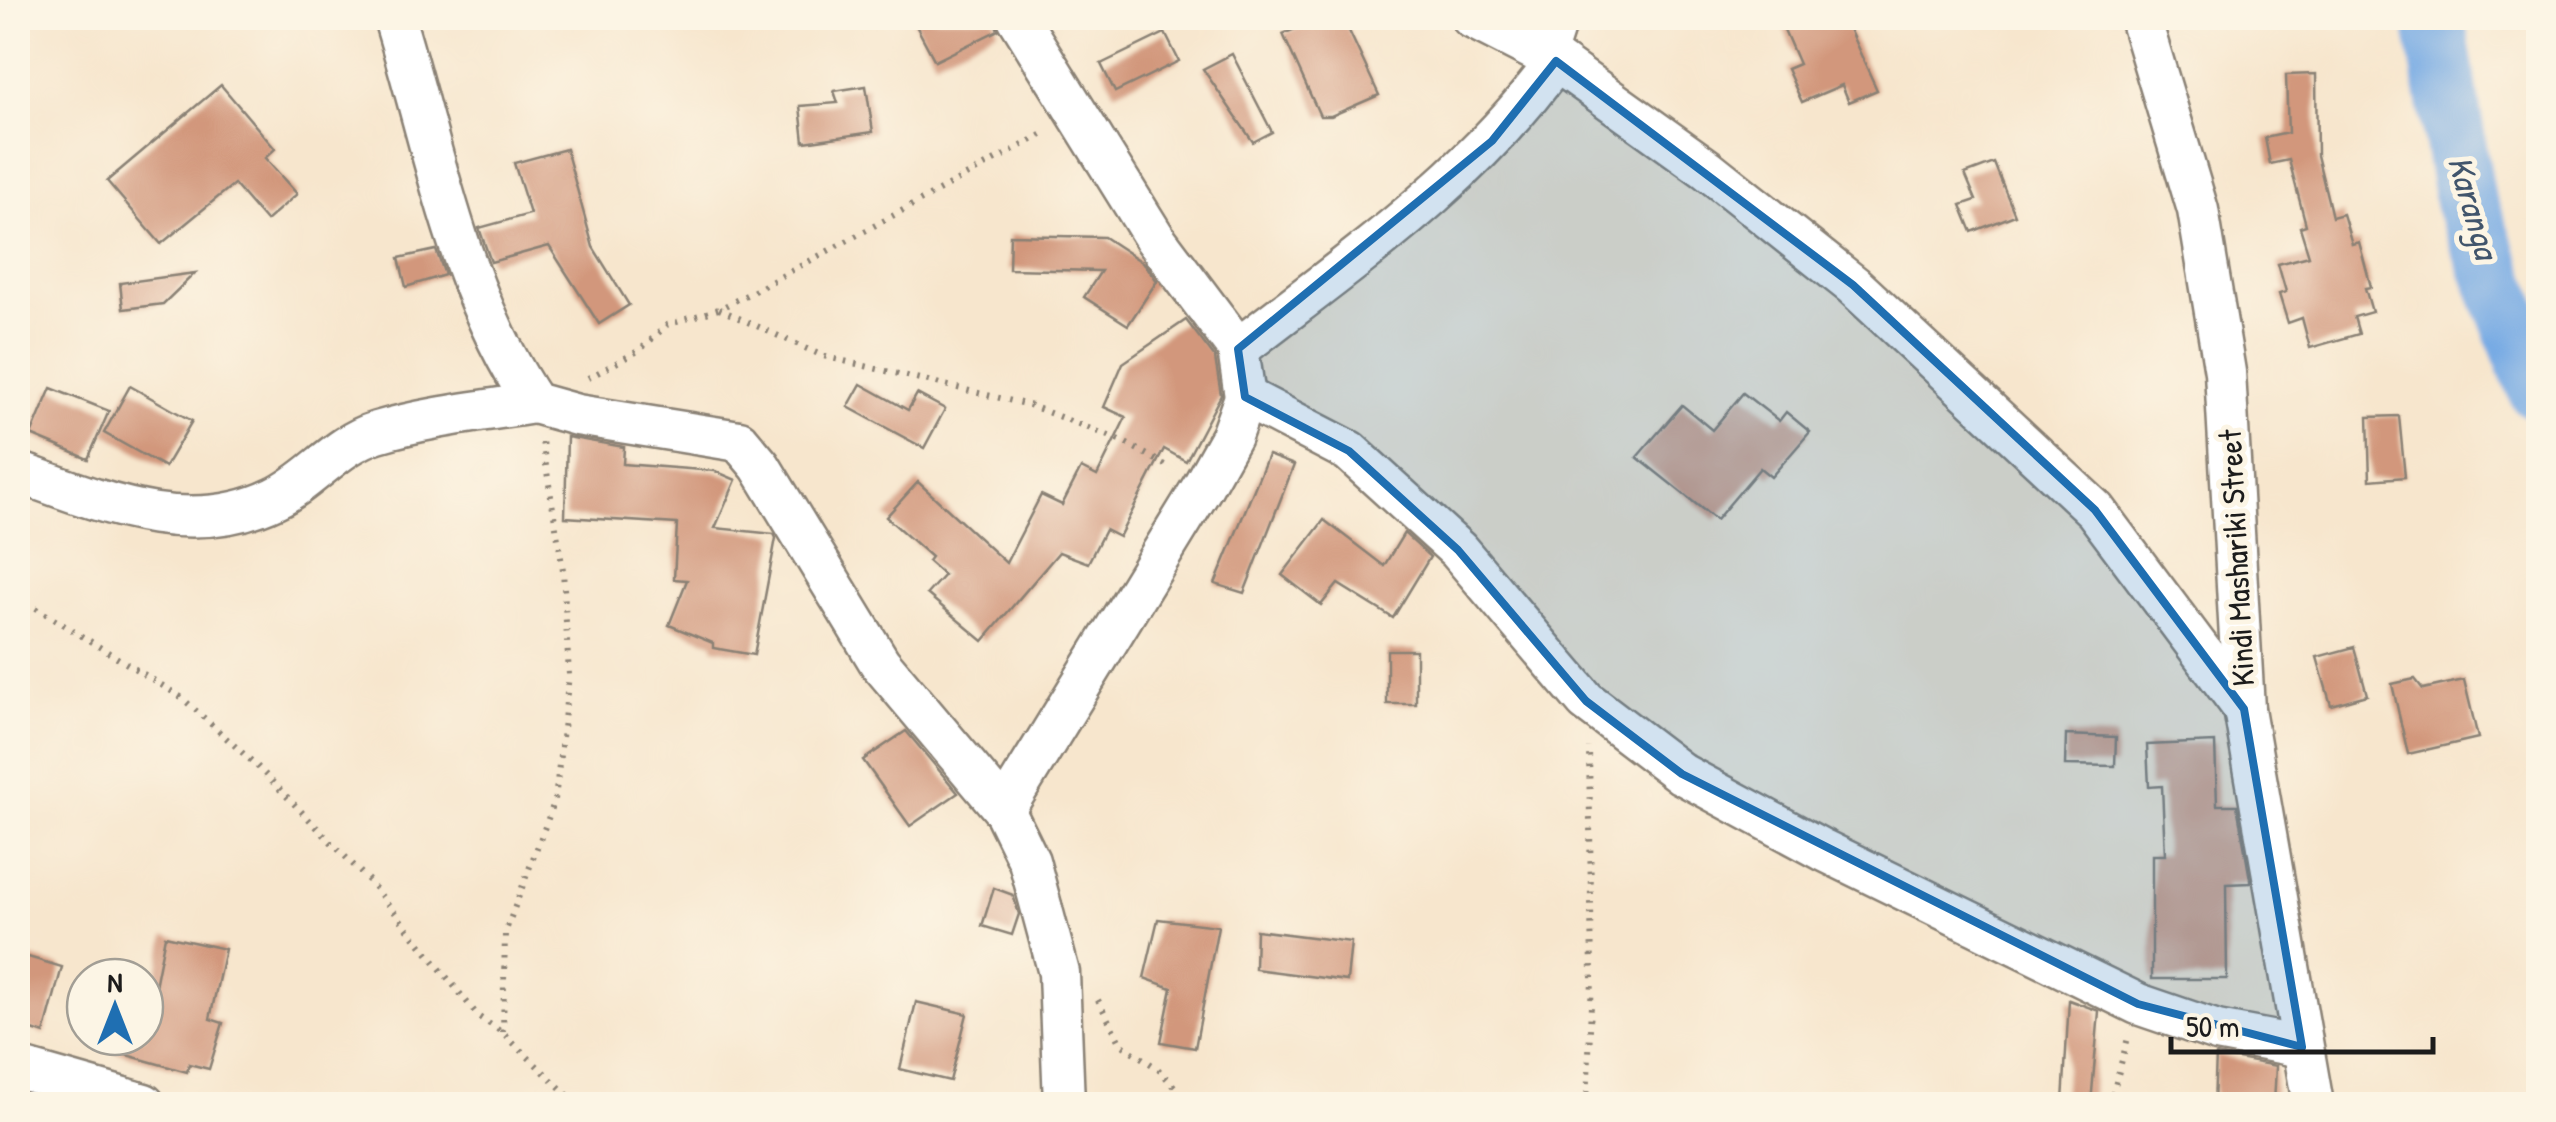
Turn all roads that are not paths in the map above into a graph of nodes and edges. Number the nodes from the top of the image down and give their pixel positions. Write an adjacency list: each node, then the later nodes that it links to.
1 (394, 18): 7 (street)
2 (1018, 18): 6 (street)
3 (1472, 18): 5 (street)
4 (2140, 18): 10 (street, Kindi Mashariki Street)
5 (1552, 45): 6 (street); 10 (street)
6 (1238, 349): 8 (street)
7 (530, 397): 9 (street); 11 (street)
8 (1244, 398): 11 (street); 12 (street)
9 (18, 472)
10 (2244, 709): 12 (street, Kindi Mashariki Street)
11 (1004, 810): 15 (street)
12 (2302, 1048): 16 (street, Kindi Mashariki Street)
13 (18, 1068): 14 (street)
14 (144, 1104)
15 (1064, 1104)
16 (2313, 1104)

